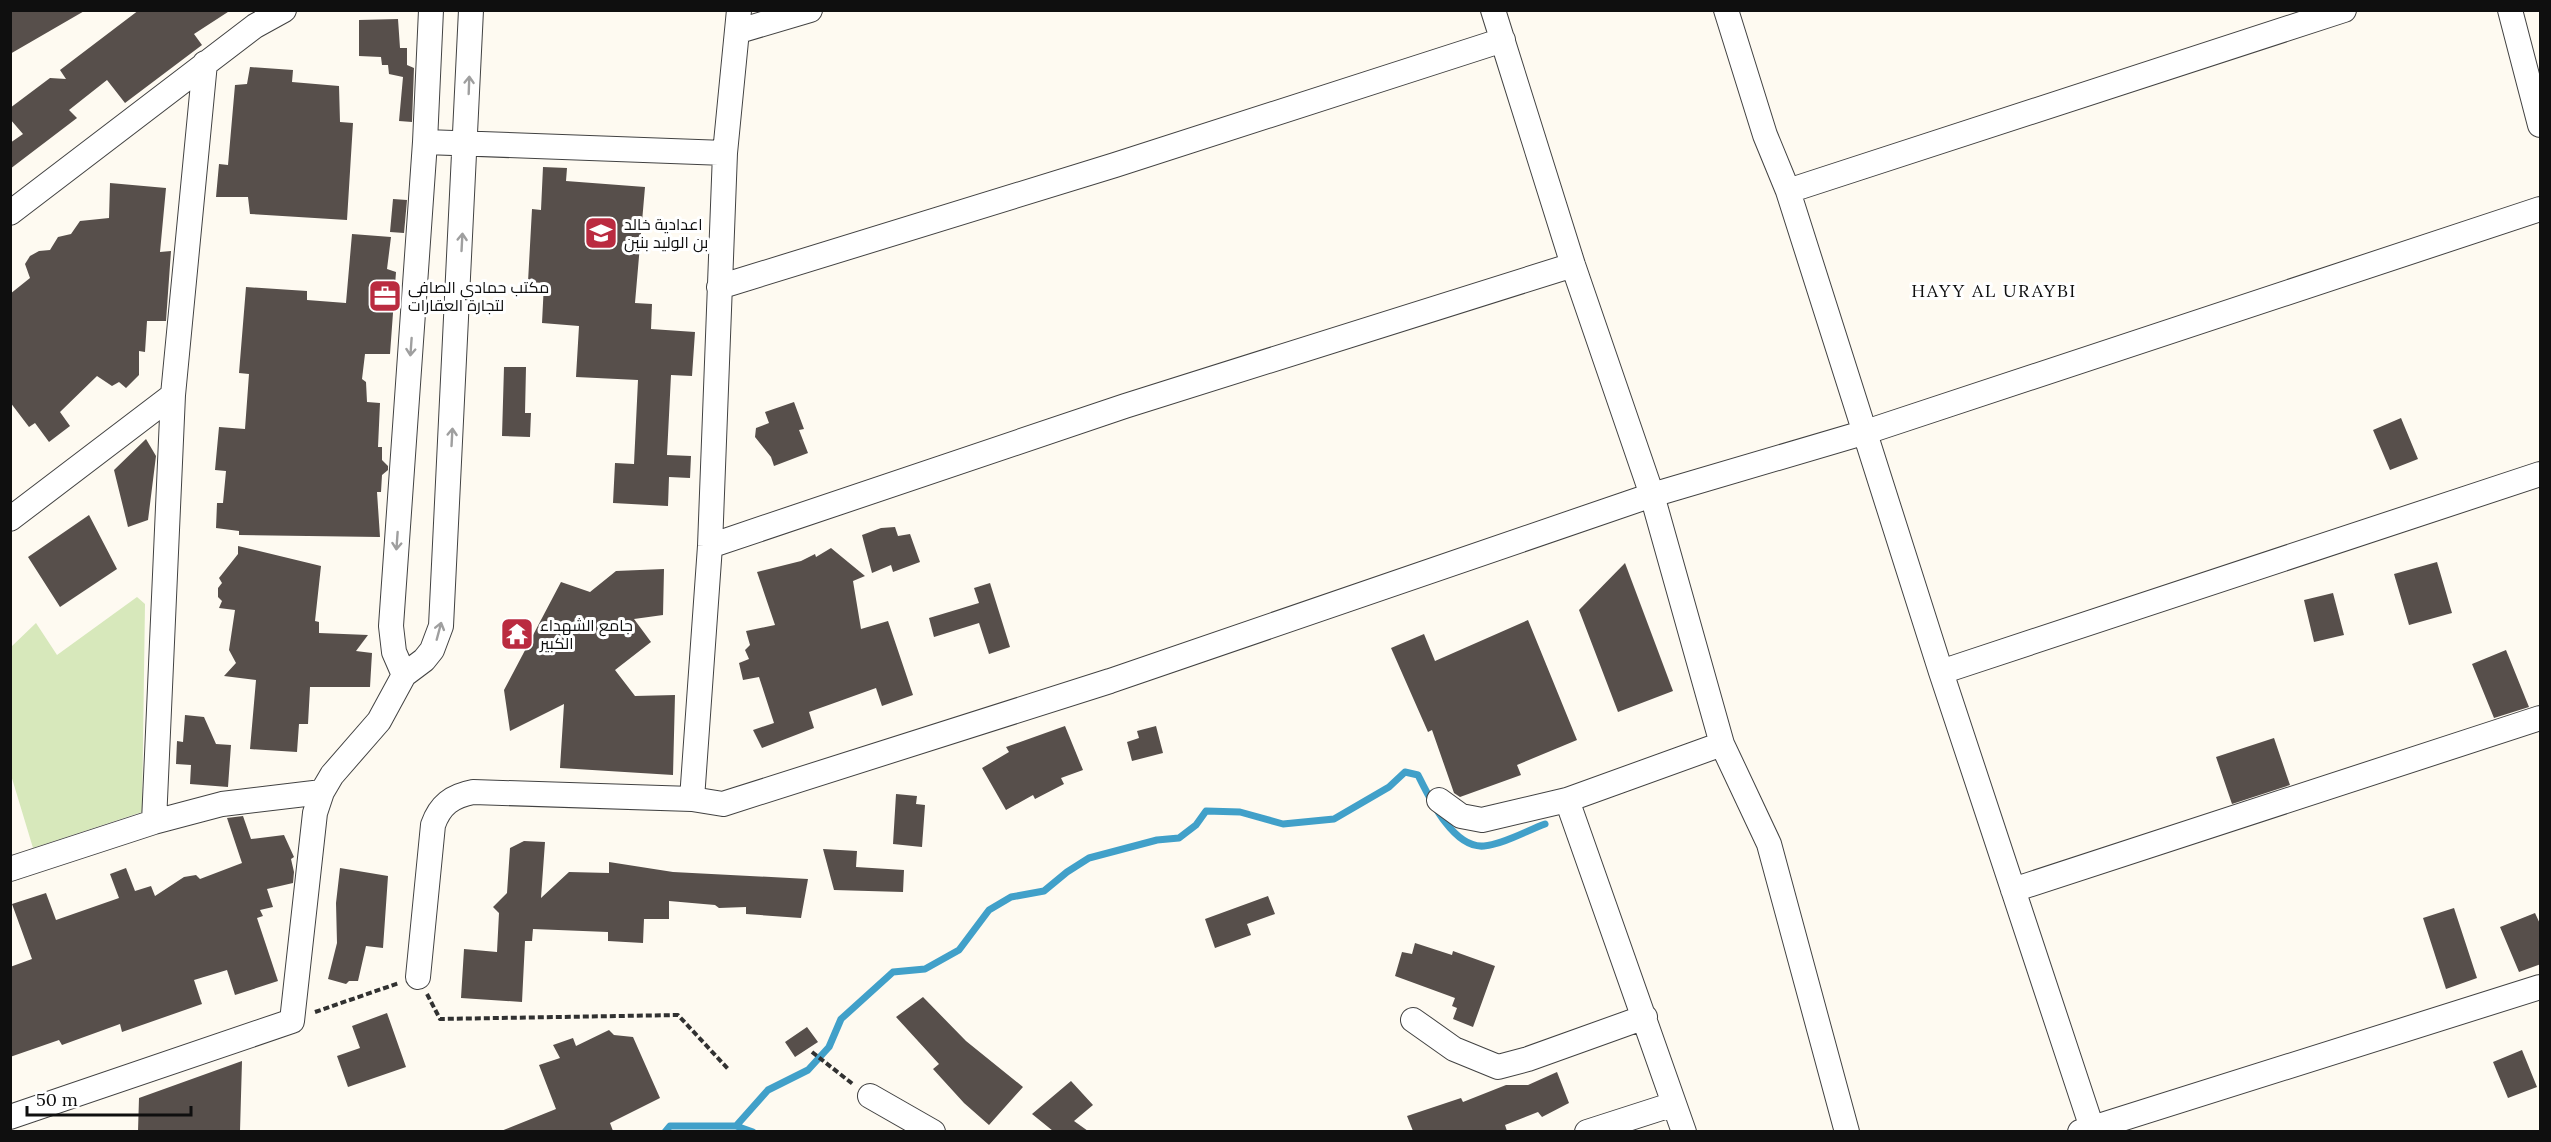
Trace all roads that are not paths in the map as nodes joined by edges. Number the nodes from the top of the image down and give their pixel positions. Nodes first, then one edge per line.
1 (284, 10) edge
2 (431, 10) edge
3 (471, 10) edge
4 (810, 10) edge
5 (1493, 10) edge
6 (1726, 10) edge
7 (2344, 10) edge
8 (2510, 10) edge
9 (739, 21) edge
10 (1503, 40) junction
11 (205, 63) junction
12 (2541, 125) edge
13 (425, 142) junction
14 (466, 143) junction
15 (725, 153) junction
16 (1788, 191) junction
17 (2541, 209) edge
18 (10, 213) edge
19 (1573, 265) junction
20 (719, 287) junction
21 (173, 395) junction
22 (1866, 432) junction
23 (2541, 474) edge
24 (1652, 495) junction
25 (10, 519) edge
26 (710, 546) junction
27 (1941, 672) junction
28 (404, 675) junction
29 (2541, 718) edge
30 (1722, 744) junction
31 (322, 792) junction
32 (692, 799) junction
33 (1439, 800) dead end
34 (1568, 800) junction
35 (154, 822) junction
36 (10, 869) edge
37 (2013, 890) junction
38 (418, 976) road end
39 (2541, 987) edge
40 (1645, 1017) junction
41 (1413, 1020) dead end
42 (870, 1096) dead end
43 (1674, 1104) junction
44 (10, 1117) edge
45 (2086, 1130) edge
46 (933, 1131) edge
47 (1587, 1131) edge
48 (1684, 1131) edge
49 (1848, 1131) edge

1 - 11 street
2 - 13 street
14 -> 3 street
4 - 9 street
5 - 10 street
6 - 16 street
7 - 16 street
8 - 12 street
9 - 15 street
10 - 19 street
10 - 20 street
11 - 18 street
11 - 21 street
13 - 14 street
13 -> 28 street
14 - 15 street
28 -> 14 street
15 - 20 street
16 - 22 street
17 - 22 street
19 - 24 street
19 - 26 street
20 - 26 street
21 - 25 street
21 - 35 street
22 - 24 street
22 - 27 street
23 - 27 street
24 - 30 street
24 - 32 street
26 - 32 street
27 - 37 street
28 - 31 street
29 - 37 street
30 - 34 street
30 - 49 street
31 - 35 street
31 - 44 street
32 - 38 street
33 - 34 street
34 - 40 street
35 - 36 street
37 - 45 street
39 - 45 street
40 - 41 street
40 - 43 street
42 - 46 street
43 - 47 street
43 - 48 street

